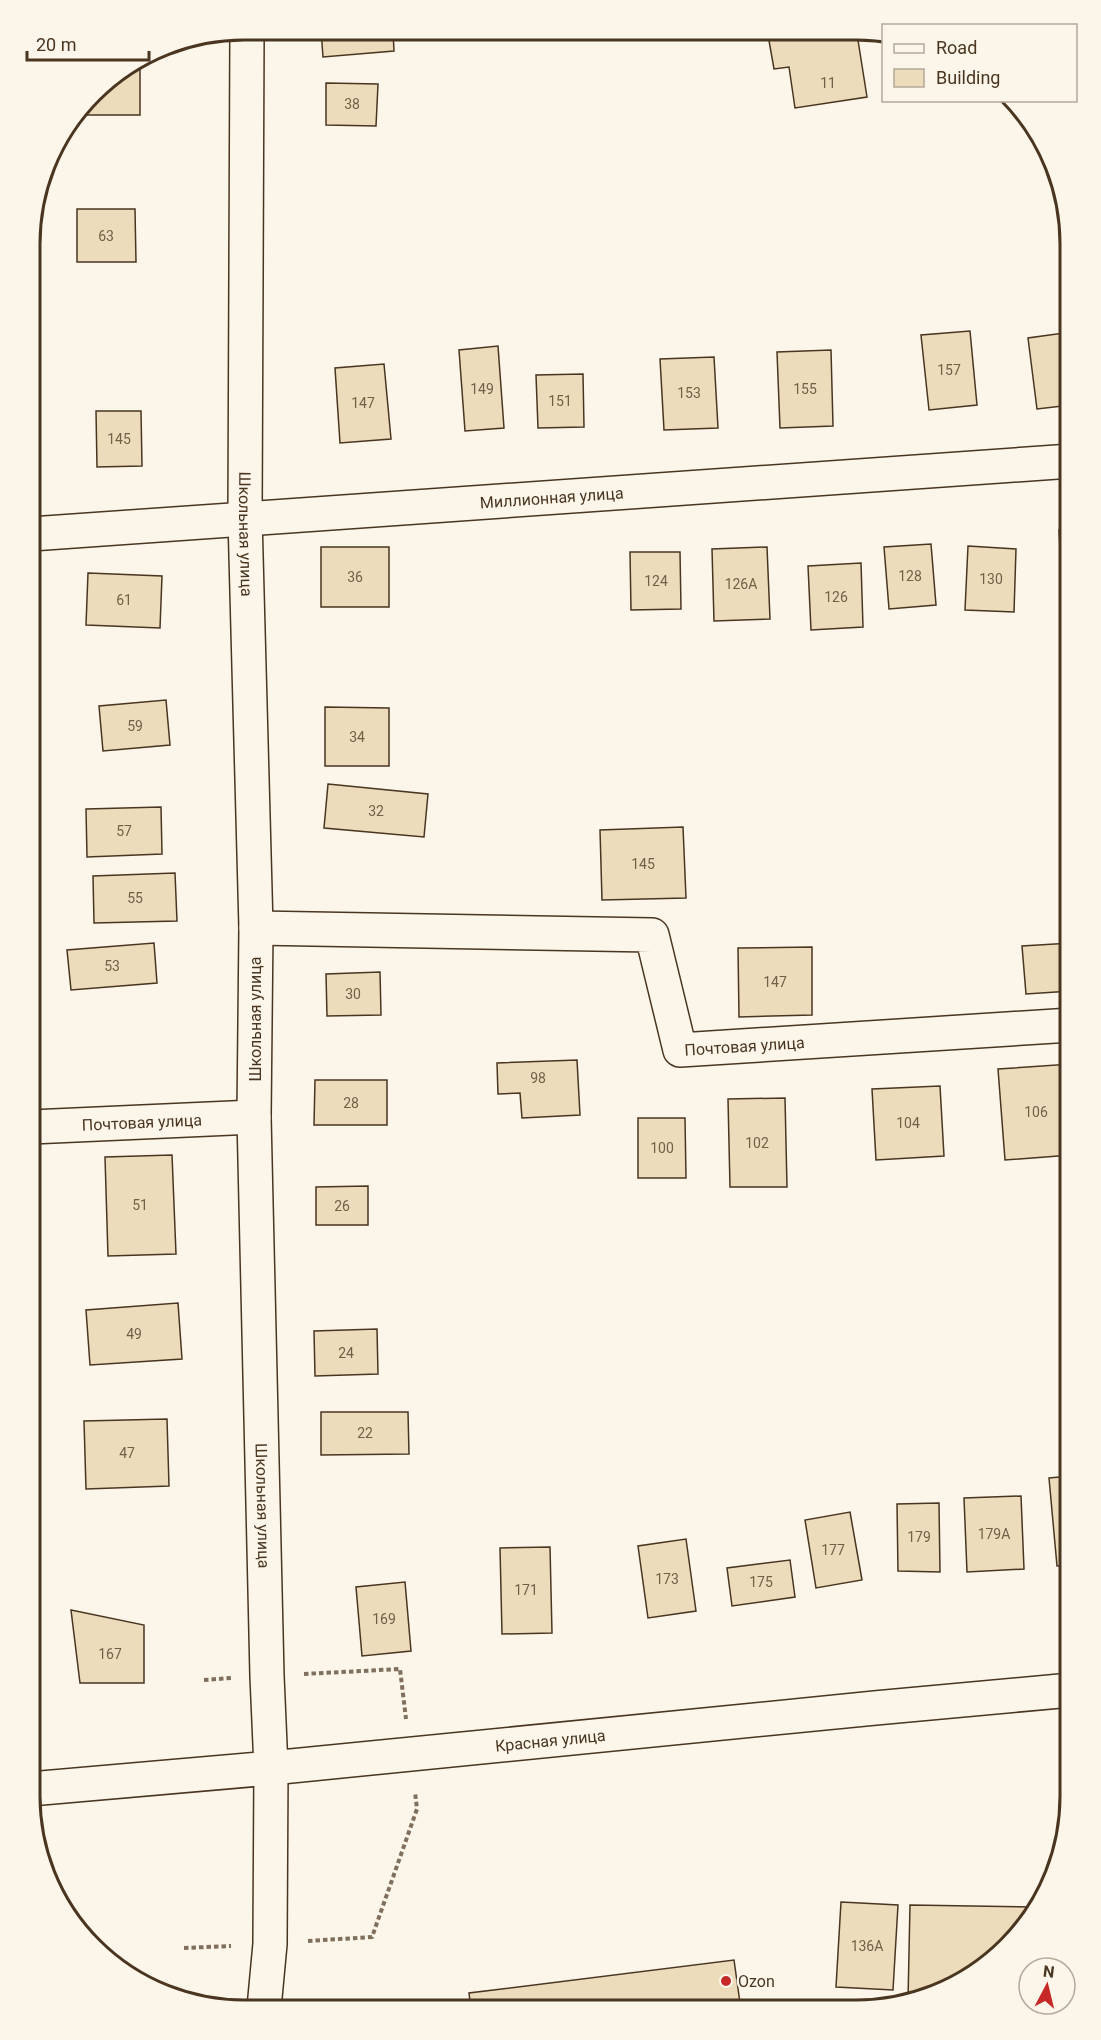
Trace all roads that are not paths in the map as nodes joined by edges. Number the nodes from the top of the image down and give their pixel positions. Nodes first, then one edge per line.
1 (247, 41) edge
2 (1060, 463) edge
3 (245, 518) junction
4 (40, 533) edge
5 (256, 928) junction
6 (1060, 1026) edge
7 (254, 1117) junction
8 (40, 1127) edge
9 (1060, 1691) edge
10 (271, 1768) junction
11 (40, 1788) edge
12 (265, 2000) edge

1 - 3 street, Школьная улица
2 - 3 street, Миллионная улица
3 - 4 street, Миллионная улица
3 - 5 street, Школьная улица
5 - 6 street, Почтовая улица
5 - 7 street, Школьная улица
7 - 8 street, Почтовая улица
7 - 10 street, Школьная улица
9 - 10 street, Красная улица
10 - 11 street, Красная улица
10 - 12 street, Школьная улица

